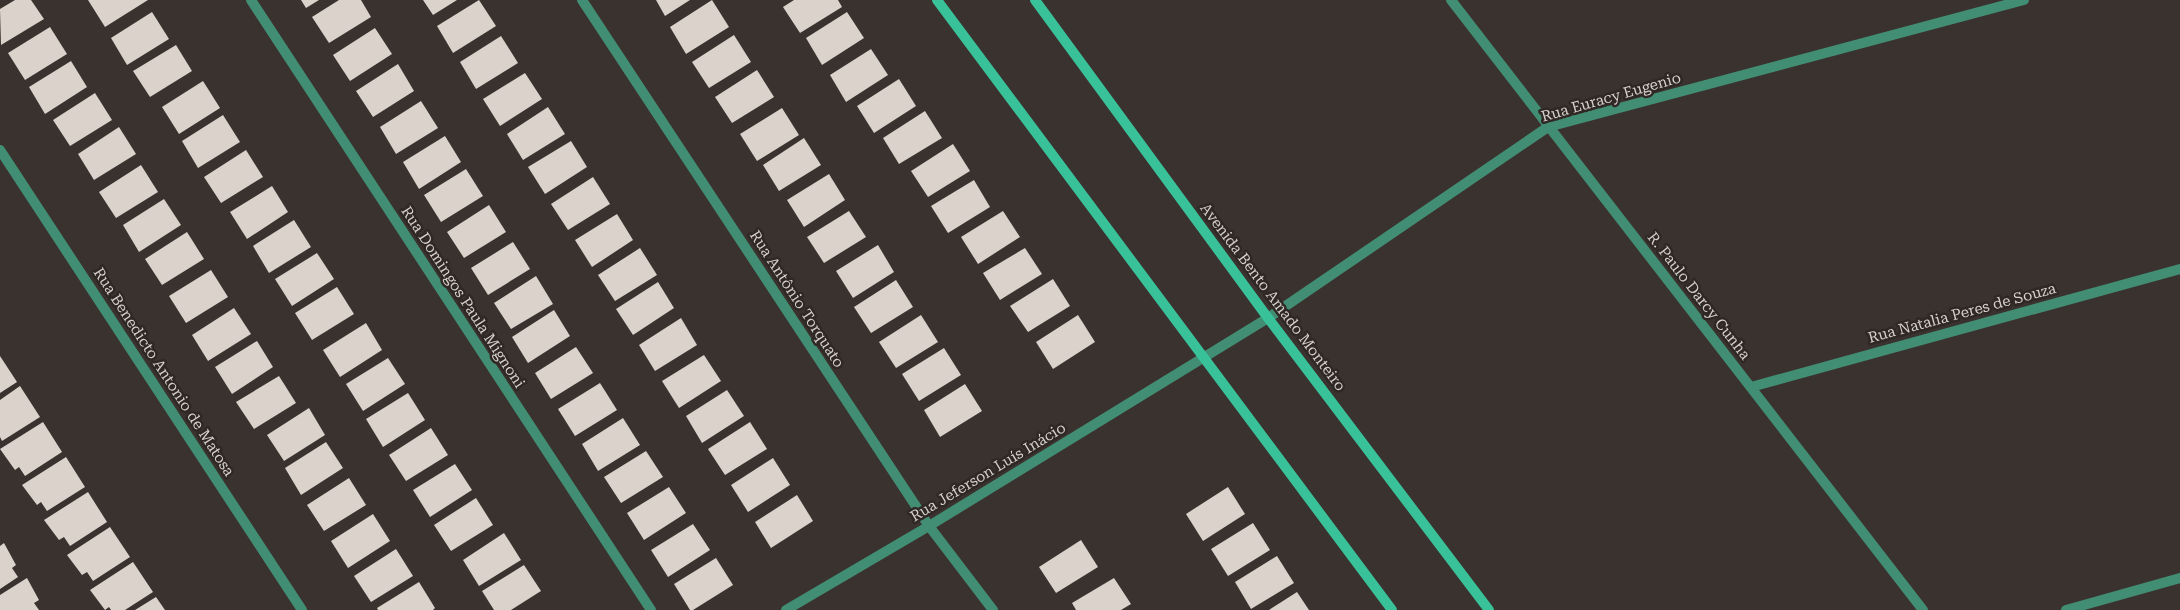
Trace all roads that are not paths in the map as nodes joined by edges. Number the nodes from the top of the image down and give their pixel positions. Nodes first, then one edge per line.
1 (251, 0) edge
2 (582, 0) edge
3 (937, 0) edge
4 (1035, 0) edge
5 (1451, 0) edge
6 (2024, 0) edge
7 (1548, 128) junction
8 (0, 150) edge
9 (2180, 269) edge
10 (1268, 318) junction
11 (1204, 358) junction
12 (1751, 387) junction
13 (929, 526) junction
14 (2180, 578) edge
15 (302, 610) edge
16 (650, 610) edge
17 (786, 610) edge
18 (993, 610) edge
19 (1392, 610) edge
20 (1490, 610) edge
21 (1923, 610) edge
22 (2066, 610) edge

1 - 16 street, Rua Domingos Paula Mignoni
2 - 13 street, Rua Antônio Torquato
3 - 11 street
4 - 10 street, Avenida Bento Amado Monteiro
5 - 7 street, R. Paulo Darcy Cunha
6 - 7 street, Rua Euracy Eugenio
7 - 10 street, Rua Euracy Eugenio
7 - 12 street, R. Paulo Darcy Cunha
8 - 15 street, Rua Benedicto Antonio de Matosa
9 - 12 street, Rua Natalia Peres de Souza
10 - 11 street, Rua Euracy Eugenio
10 - 20 street, Avenida Bento Amado Monteiro
11 - 13 street, Rua Jeferson Luís Inácio
11 - 19 street
12 - 21 street, R. Paulo Darcy Cunha
13 - 17 street, Rua Jeferson Luís Inácio
13 - 18 street, Rua Antônio Torquato
14 - 22 street

